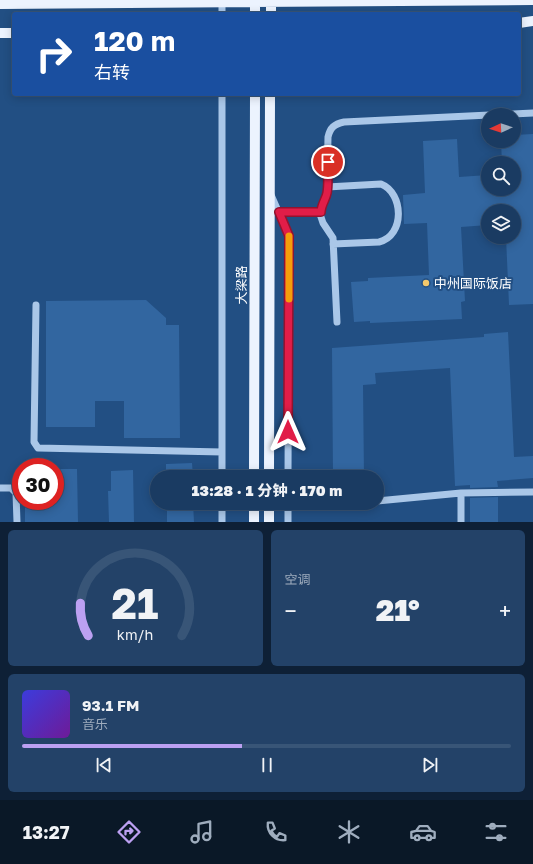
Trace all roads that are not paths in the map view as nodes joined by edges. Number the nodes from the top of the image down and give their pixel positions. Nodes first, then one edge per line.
1 (0, 0) edge
2 (533, 0) edge
3 (222, 1) edge
4 (255, 1) edge
5 (270, 1) edge
6 (0, 4) edge
7 (222, 12) edge
8 (255, 12) edge
9 (270, 12) edge
10 (533, 21) edge
11 (521, 23) edge
12 (0, 33) edge
13 (12, 33) edge
14 (222, 96) edge
15 (254, 96) edge
16 (270, 96) edge
17 (533, 113) edge
18 (327, 187) junction
19 (270, 191) junction
20 (279, 212) junction
21 (321, 212) junction
22 (333, 244) junction
23 (36, 305) dead end
24 (337, 322) dead end
25 (222, 452) junction
26 (222, 470) edge
27 (254, 470) edge
28 (269, 470) edge
29 (288, 470) edge
30 (0, 488) edge
31 (533, 492) edge
32 (461, 493) junction
33 (384, 500) edge
34 (222, 510) edge
35 (254, 510) edge
36 (269, 510) edge
37 (288, 510) edge
38 (17, 522) edge
39 (222, 522) edge
40 (254, 522) edge
41 (269, 522) edge
42 (288, 522) edge
43 (461, 522) edge

1 - 6 street
2 - 5 main road
3 - 4 main road
3 - 6 main road
3 - 7 street
4 - 5 main road
4 - 8 main road
5 - 9 main road
10 - 11 main road
12 - 13 main road
14 - 25 street
15 - 27 main road, 大梁路
16 - 19 main road
17 - 18 street
18 - 21 street
18 - 22 street
19 - 20 street
19 - 28 main road
20 - 21 street
20 - 29 street
21 - 22 street
22 - 24 street
23 - 25 street
25 - 26 street
30 - 38 street
31 - 32 street
32 - 33 street
32 - 43 street
34 - 39 street
35 - 40 main road
36 - 41 main road
37 - 42 street

